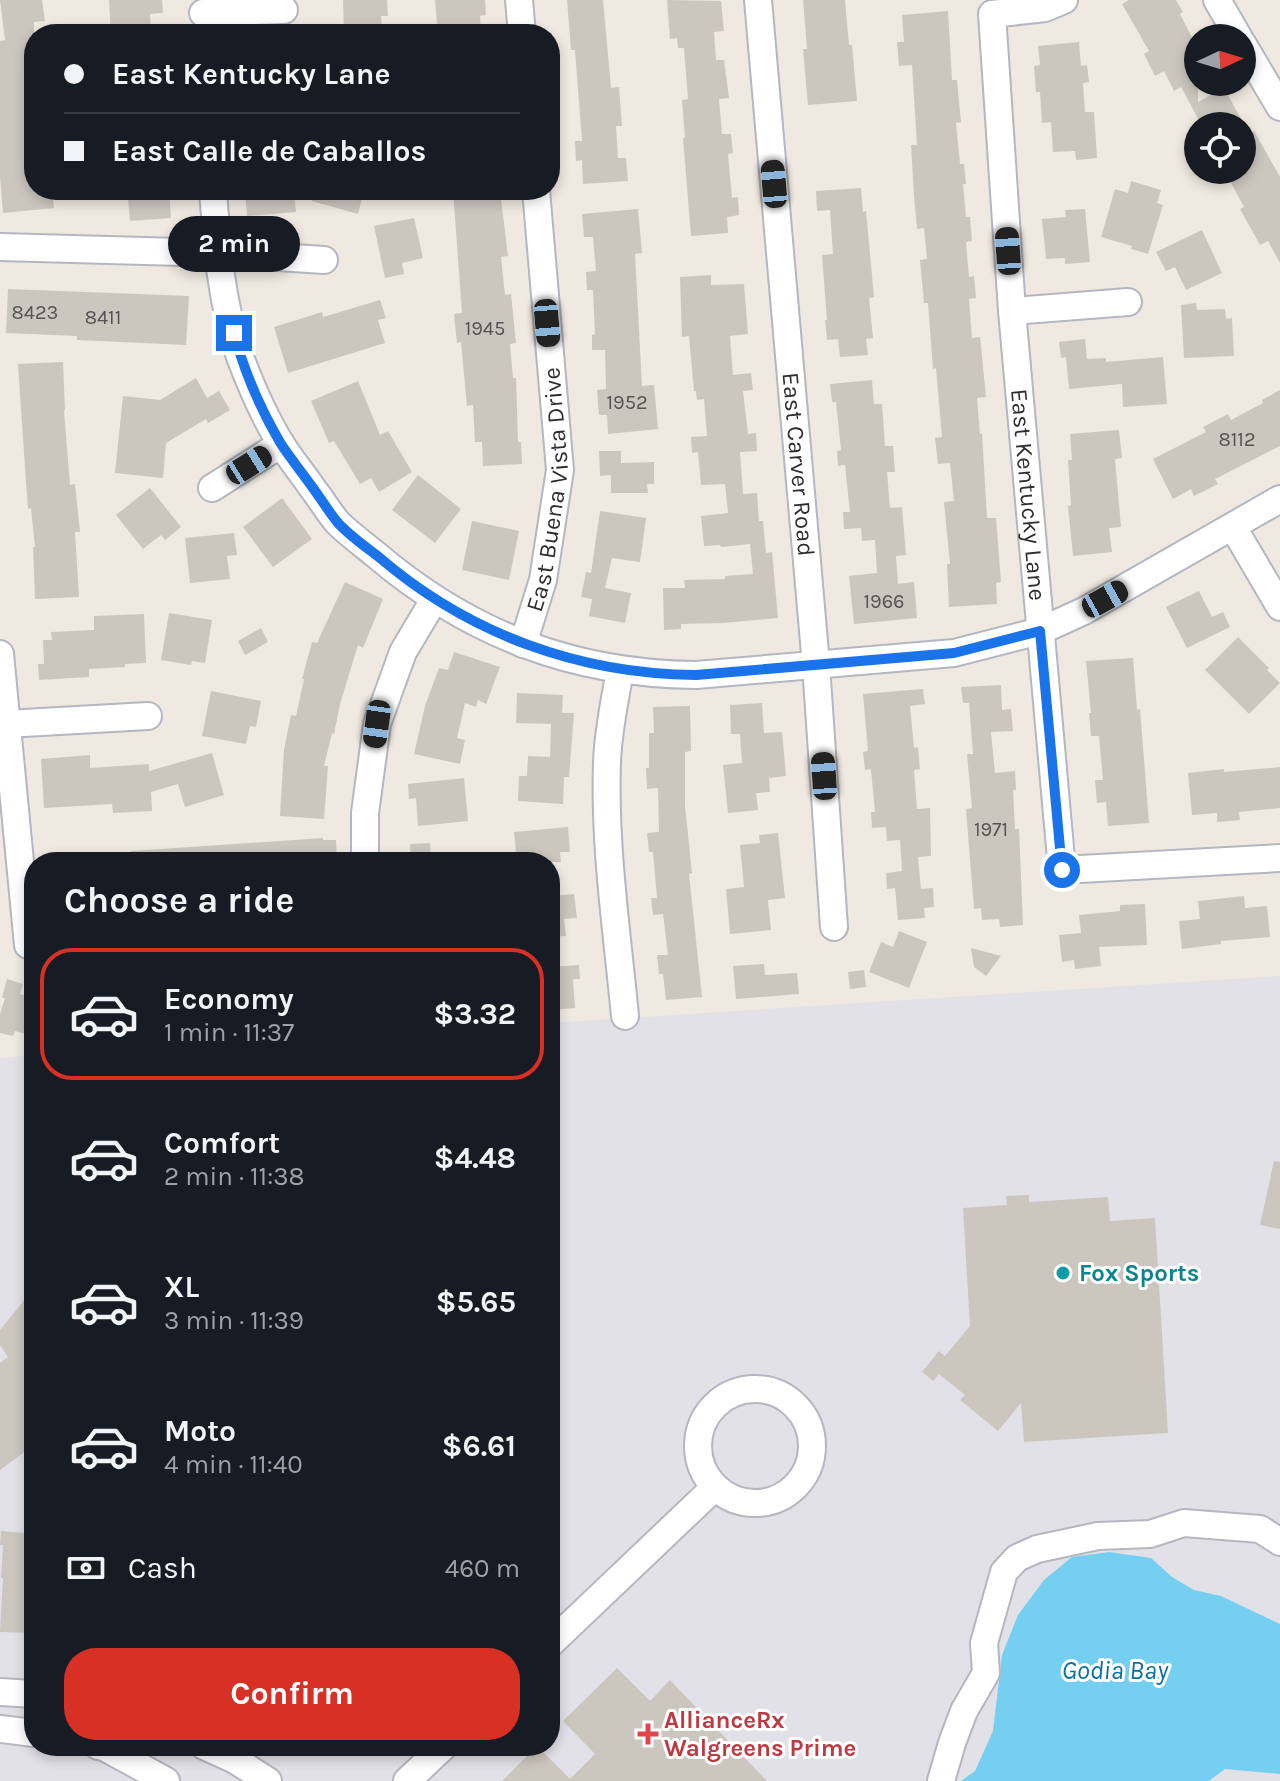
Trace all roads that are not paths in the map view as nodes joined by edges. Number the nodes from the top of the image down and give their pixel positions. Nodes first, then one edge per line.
1 (519, 0) edge
2 (758, 0) edge
3 (1064, 0) edge
4 (1217, 0) edge
5 (284, 10) dead end
6 (203, 16) edge
7 (521, 24) edge
8 (1231, 24) edge
9 (1256, 66) edge
10 (1280, 107) edge
11 (214, 200) edge
12 (537, 200) edge
13 (0, 247) edge
14 (217, 253) junction
15 (324, 260) dead end
16 (1128, 302) dead end
17 (1012, 311) junction
18 (281, 444) junction
19 (212, 488) dead end
20 (1280, 499) edge
21 (1233, 527) junction
22 (434, 600) junction
23 (1280, 607) edge
24 (1040, 631) junction
25 (523, 644) junction
26 (0, 654) edge
27 (816, 665) junction
28 (620, 670) junction
29 (148, 716) dead end
30 (6, 724) junction
31 (365, 852) edge
32 (1280, 858) edge
33 (24, 883) edge
34 (834, 927) dead end
35 (625, 1016) dead end
36 (715, 1487) junction
37 (1280, 1542) edge
38 (560, 1634) edge
39 (0, 1692) edge
40 (24, 1693) edge
41 (0, 1729) edge
42 (24, 1732) edge
43 (120, 1756) edge
44 (226, 1756) edge
45 (433, 1756) edge
46 (166, 1781) edge
47 (268, 1781) edge
48 (407, 1781) edge
49 (941, 1781) edge

1 - 7 street
2 - 27 street, East Carver Road
3 - 17 street, East Kentucky Lane
4 - 8 street
5 - 6 street
9 - 10 street
11 - 14 street
12 - 25 street, East Buena Vista Drive
13 - 14 street
14 - 15 street
14 - 18 street
16 - 17 street
17 - 24 street, East Kentucky Lane
18 - 19 street
18 - 22 street
20 - 21 street
21 - 23 street
21 - 24 street
22 - 25 street
22 - 31 street
24 - 27 street
24 - 32 street, East Kentucky Lane
25 - 28 street
26 - 30 street
27 - 28 street
27 - 34 street, East Carver Road
28 - 35 street
29 - 30 street
30 - 33 street
36 - 36 street
36 - 38 street
37 - 49 street
39 - 40 street
41 - 42 street
43 - 46 street
44 - 47 street
45 - 48 street

